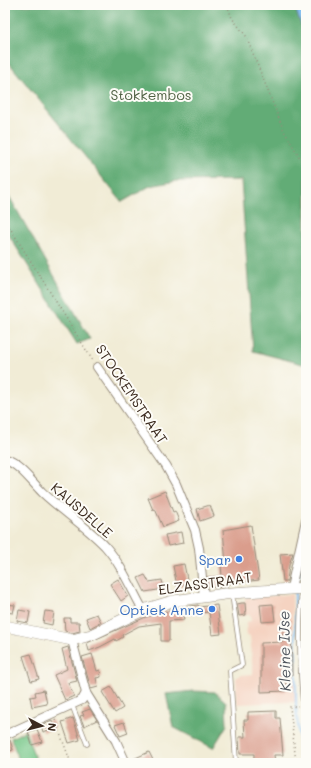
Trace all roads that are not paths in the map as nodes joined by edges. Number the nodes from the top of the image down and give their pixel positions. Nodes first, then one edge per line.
1 (97, 367) road end
2 (5, 460) edge
3 (306, 520) edge
4 (298, 588) edge
5 (232, 593) junction
6 (204, 597) junction
7 (142, 610) junction
8 (5, 626) edge
9 (72, 640) junction
10 (86, 693) junction
11 (72, 705) junction
12 (306, 730) edge
13 (5, 735) edge
14 (87, 744) dead end
15 (126, 763) edge
16 (236, 763) edge

1 - 6 street, STOCKEMSTRAAT
2 - 7 street, KAUSDELLE
3 - 4 street
4 - 5 street, ELZASSTRAAT
4 - 12 lane
5 - 6 street, ELZASSTRAAT
5 - 16 lane
6 - 7 street, ELZASSTRAAT
7 - 9 street, ELZASSTRAAT
8 - 9 street
9 - 10 street
10 - 11 street
10 - 15 street
11 - 13 street
11 - 14 lane

